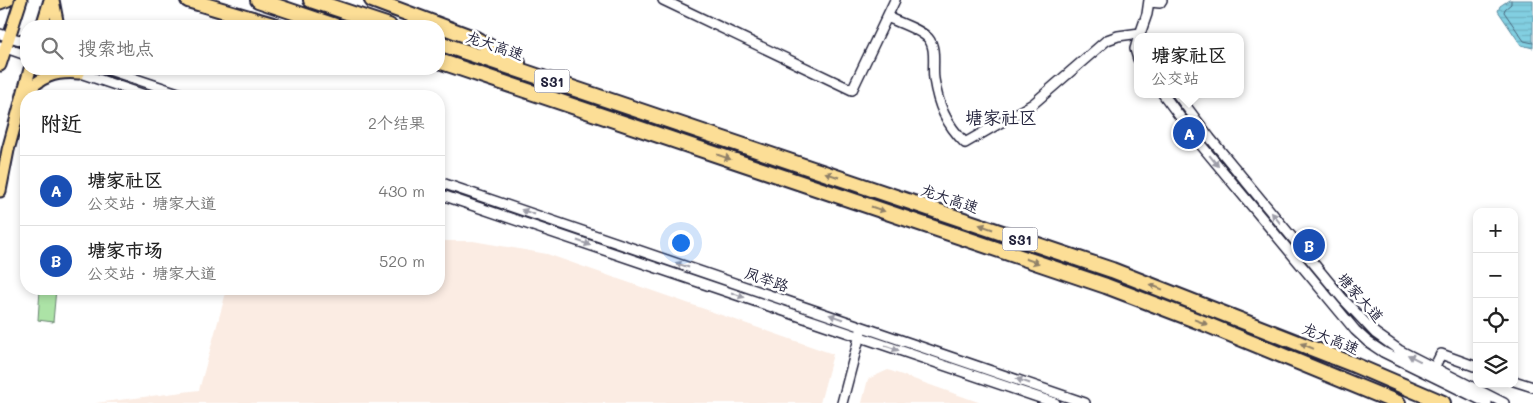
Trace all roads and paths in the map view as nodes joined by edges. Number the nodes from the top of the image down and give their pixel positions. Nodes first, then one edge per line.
1 (8, 0) edge
2 (21, 0) edge
3 (52, 0) edge
4 (188, 0) edge
5 (258, 0) edge
6 (311, 0) edge
7 (372, 0) edge
8 (663, 0) edge
9 (895, 0) edge
10 (1162, 0) edge
11 (1149, 1) edge
12 (0, 3) edge
13 (887, 17) junction
14 (44, 20) edge
15 (57, 20) edge
16 (256, 20) edge
17 (317, 20) edge
18 (371, 20) edge
19 (425, 20) edge
20 (445, 27) edge
21 (1140, 33) edge
22 (4, 35) edge
23 (1134, 36) edge
24 (20, 40) edge
25 (445, 45) edge
26 (2, 47) edge
27 (20, 53) edge
28 (445, 63) edge
29 (0, 64) edge
30 (445, 68) edge
31 (28, 75) edge
32 (52, 75) edge
33 (85, 75) edge
34 (124, 75) edge
35 (547, 80) junction
36 (500, 82) junction
37 (24, 90) edge
38 (29, 90) edge
39 (130, 90) edge
40 (169, 90) edge
41 (1166, 98) edge
42 (1180, 98) edge
43 (20, 104) edge
44 (445, 184) edge
45 (0, 191) edge
46 (445, 196) edge
47 (862, 326) junction
48 (859, 336) junction
49 (1473, 366) edge
50 (1434, 368) junction
51 (1518, 382) edge
52 (1533, 387) edge
53 (842, 403) edge
54 (1055, 403) edge
55 (1085, 403) edge
56 (1398, 403) edge
57 (1443, 403) edge
58 (1487, 403) edge
59 (1504, 403) edge

1 - 12 main road
2 - 22 main road
3 - 14 main road
3 - 15 main road
4 - 16 highway
5 - 17 highway
6 - 18 highway
7 - 19 highway
8 - 13 street
9 - 13 street
10 - 11 street
11 - 21 street
13 - 23 street
20 - 35 highway
22 - 24 street
22 - 26 main road
25 - 35 highway, 龙大高速 / S31
26 - 27 street
26 - 29 main road
28 - 36 highway, S31
30 - 36 highway
31 - 37 main road
32 - 38 main road
33 - 39 street
34 - 40 street
57 -> 35 highway, 龙大高速 / S31
36 -> 56 highway, S31
41 -> 58 street, 塘家大道
50 -> 42 street, 塘家大道
43 - 45 main road
47 -> 44 street, 凤举路
46 -> 48 street, 凤举路
47 - 48 street
55 -> 47 street, 凤举路
48 - 53 street
48 -> 54 street, 凤举路
49 - 50 street
50 - 59 street, 塘家大道
51 - 52 street

